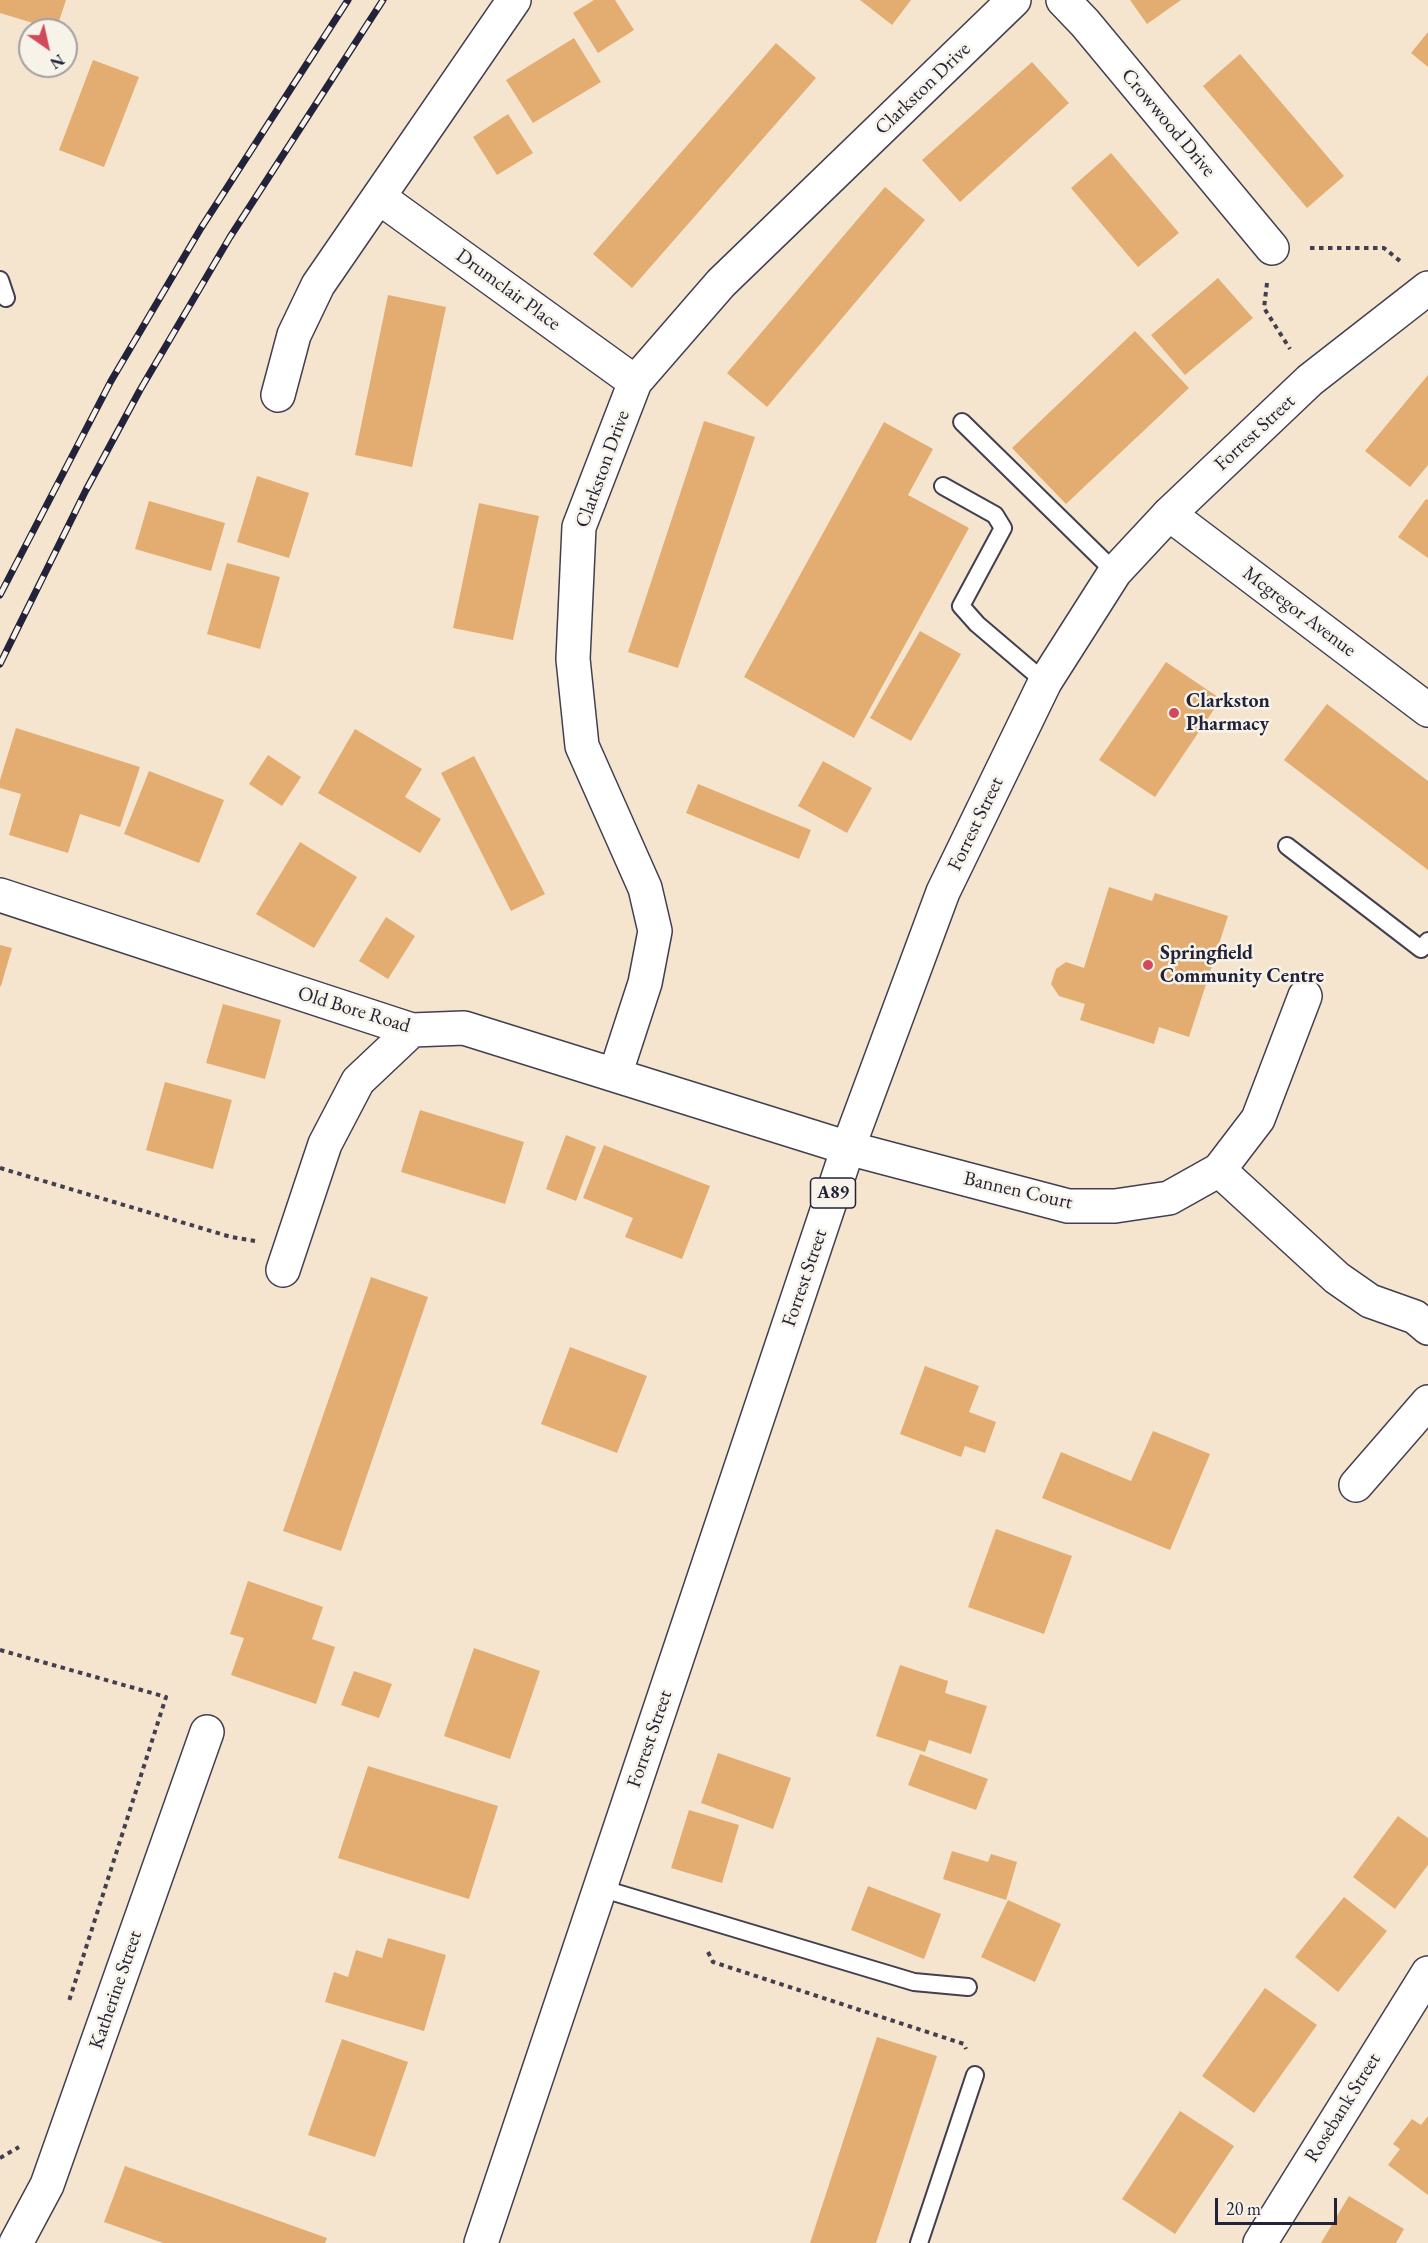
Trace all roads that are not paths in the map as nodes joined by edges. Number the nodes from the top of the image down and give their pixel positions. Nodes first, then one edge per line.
1 (514, 0) edge
2 (1014, 0) edge
3 (1063, 0) edge
4 (380, 198) junction
5 (1272, 248) road end
6 (0, 280) edge
7 (1428, 288) edge
8 (6, 298) dead end
9 (635, 382) junction
10 (278, 395) dead end
11 (962, 422) dead end
12 (943, 486) dead end
13 (1169, 514) junction
14 (1115, 572) junction
15 (1045, 682) junction
16 (1428, 710) edge
17 (1287, 846) dead end
18 (0, 895) edge
19 (1428, 941) edge
20 (1305, 996) dead end
21 (412, 1030) junction
22 (615, 1075) junction
23 (848, 1148) junction
24 (1219, 1170) junction
25 (287, 1258) road end
26 (1428, 1328) edge
27 (1428, 1402) edge
28 (1356, 1485) dead end
29 (207, 1732) dead end
30 (600, 1888) junction
31 (1428, 1973) edge
32 (968, 1988) dead end
33 (975, 2075) road end
34 (16, 2243) edge
35 (481, 2243) edge
36 (920, 2243) edge
37 (1260, 2243) edge

1 - 4 street
2 - 9 street, Clarkston Drive
3 - 5 street, Crowwood Drive
4 - 9 street, Drumclair Place
4 - 10 street
6 - 8 lane
7 - 13 street, Forrest Street / A89
9 - 22 street, Clarkston Drive
11 - 14 lane
12 - 15 lane
13 - 14 street, Forrest Street / A89
13 - 16 street, Mcgregor Avenue
14 - 15 street, Forrest Street / A89
15 - 23 street, Forrest Street / A89
17 - 19 lane
18 - 21 street, Old Bore Road
20 - 24 street, Bannen Court
21 - 22 street, Old Bore Road
21 - 25 street
22 - 23 street, Old Bore Road
23 - 24 street, Bannen Court
23 - 30 street, Forrest Street / A89
24 - 26 street
27 - 28 street
29 - 34 street, Katherine Street
30 - 32 lane
30 - 35 street, Forrest Street / A89
31 - 37 street, Rosebank Street
33 - 36 lane

